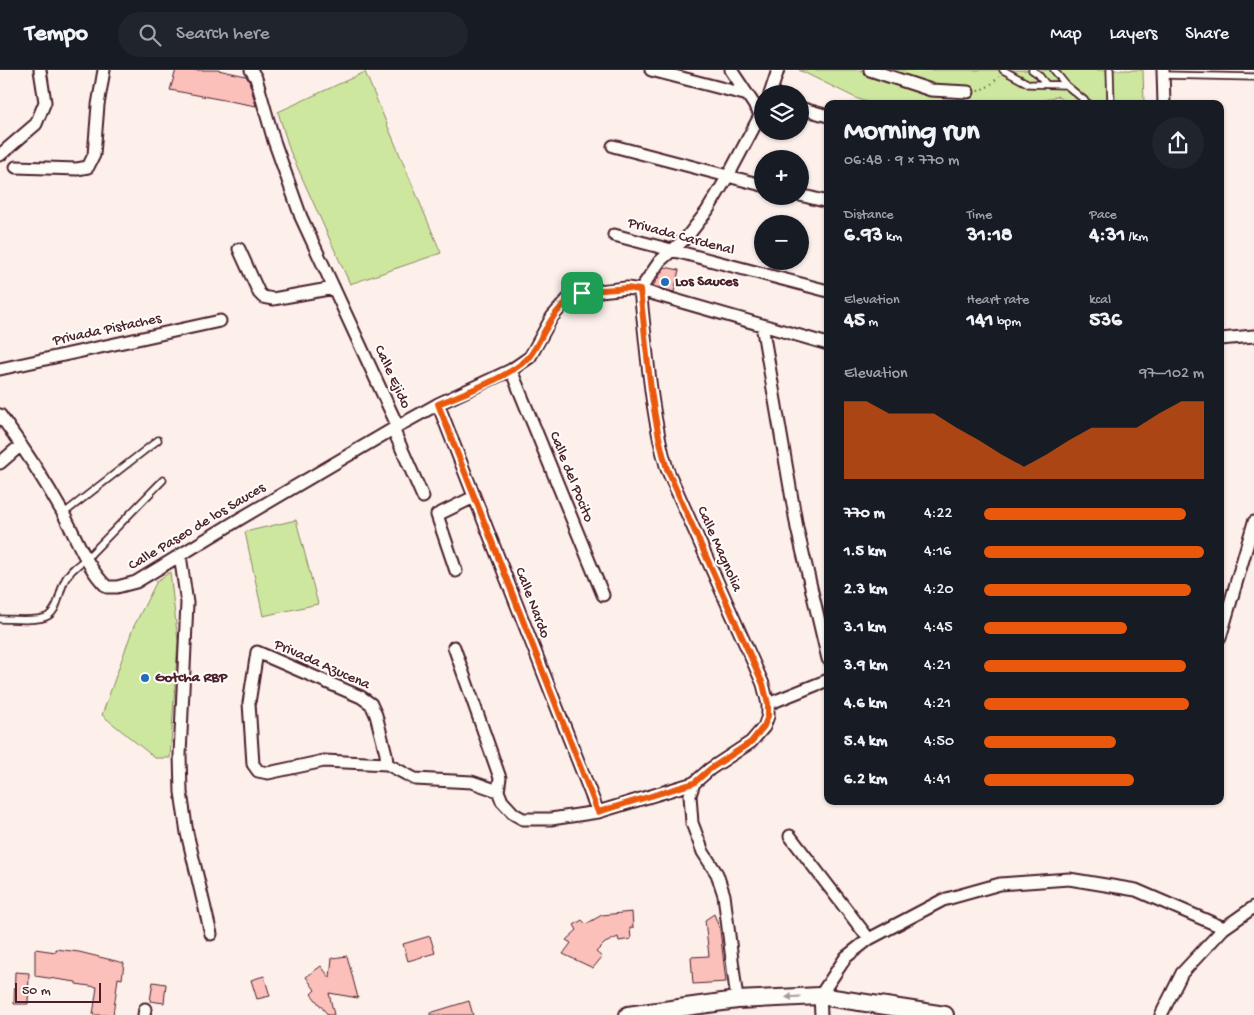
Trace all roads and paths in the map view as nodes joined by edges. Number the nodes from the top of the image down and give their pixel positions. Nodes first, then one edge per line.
1 (40, 70) edge
2 (104, 70) edge
3 (251, 70) edge
4 (652, 70) edge
5 (731, 70) edge
6 (778, 70) edge
7 (870, 70) edge
8 (1032, 70) edge
9 (1054, 70) edge
10 (1110, 70) edge
11 (1004, 71) edge
12 (1163, 73) edge
13 (1254, 77) edge
14 (1046, 84) junction
15 (773, 85) edge
16 (1066, 85) junction
17 (968, 92) joint
18 (748, 95) junction
19 (1084, 100) edge
20 (1111, 100) edge
21 (1164, 100) edge
22 (754, 103) edge
23 (809, 111) edge
24 (824, 115) edge
25 (754, 128) edge
26 (613, 146) dead end
27 (0, 155) edge
28 (16, 167) dead end
29 (728, 176) junction
30 (754, 183) edge
31 (809, 197) edge
32 (824, 201) edge
33 (614, 236) dead end
34 (239, 249) dead end
35 (671, 250) junction
36 (334, 288) junction
37 (640, 290) junction
38 (824, 290) edge
39 (220, 321) dead end
40 (762, 325) junction
41 (1254, 336) edge
42 (1224, 338) edge
43 (824, 343) edge
44 (0, 369) edge
45 (511, 370) junction
46 (438, 404) junction
47 (2, 423) edge
48 (396, 428) junction
49 (158, 440) dead end
50 (21, 445) junction
51 (0, 463) edge
52 (163, 480) dead end
53 (423, 497) dead end
54 (474, 497) junction
55 (63, 514) junction
56 (1254, 522) edge
57 (180, 555) junction
58 (87, 558) junction
59 (456, 571) dead end
60 (603, 595) dead end
61 (0, 618) edge
62 (1224, 624) edge
63 (824, 642) edge
64 (454, 647) dead end
65 (824, 682) edge
66 (768, 704) junction
67 (388, 764) junction
68 (694, 783) junction
69 (498, 791) junction
70 (598, 812) junction
71 (790, 836) dead end
72 (1254, 907) edge
73 (1224, 928) junction
74 (210, 934) dead end
75 (869, 939) junction
76 (820, 996) junction
77 (738, 1000) junction
78 (628, 1015) edge
79 (821, 1015) edge
80 (945, 1015) edge
81 (1161, 1015) edge

1 - 27 street
2 - 28 street
3 - 36 street, Calle Ejido
4 - 18 street
5 - 18 street
6 - 15 street
7 - 17 street
8 - 14 lane
9 - 16 lane
10 - 20 lane
11 - 14 lane
11 - 17 path
12 - 13 lane
12 - 21 street
14 - 16 lane
16 - 19 lane
18 - 22 street
23 - 24 street
25 - 29 street
26 - 29 street
29 - 30 street
29 - 35 street
31 - 32 street
33 - 35 street, Privada Cardenal
34 - 36 street
35 - 37 street
35 - 38 street, Privada Cardenal
36 - 48 street, Calle Ejido
37 - 40 street
37 - 45 street, Calle Ejido
37 - 66 street, Calle Magnolia
39 - 44 street, Privada Pistaches
40 - 43 street
40 - 63 street
41 - 42 street
45 - 46 street, Calle Ejido
45 - 60 street, Calle del Pocito
46 - 48 street, Calle Ejido
46 - 54 street, Calle Nardo
47 - 50 street, Calle Paseo de los Sauces
48 - 53 street
48 - 57 street, Calle Paseo de los Sauces
49 - 55 lane
50 - 51 street
50 - 55 street, Calle Paseo de los Sauces
52 - 58 lane
54 - 59 street
54 - 70 street, Calle Nardo
55 - 58 street, Calle Paseo de los Sauces
56 - 62 street
57 - 58 street, Calle Paseo de los Sauces
57 - 74 street
58 - 61 lane
64 - 69 street
65 - 66 street
66 - 68 street, Calle Magnolia
67 - 67 street, Privada Azucena
67 - 69 street
68 - 70 street
68 - 77 street
69 - 70 street
71 - 75 street
72 - 73 street
73 - 75 street
73 - 81 street
75 - 76 street
76 -> 77 main road
76 - 79 street
76 - 80 main road
77 - 78 main road

